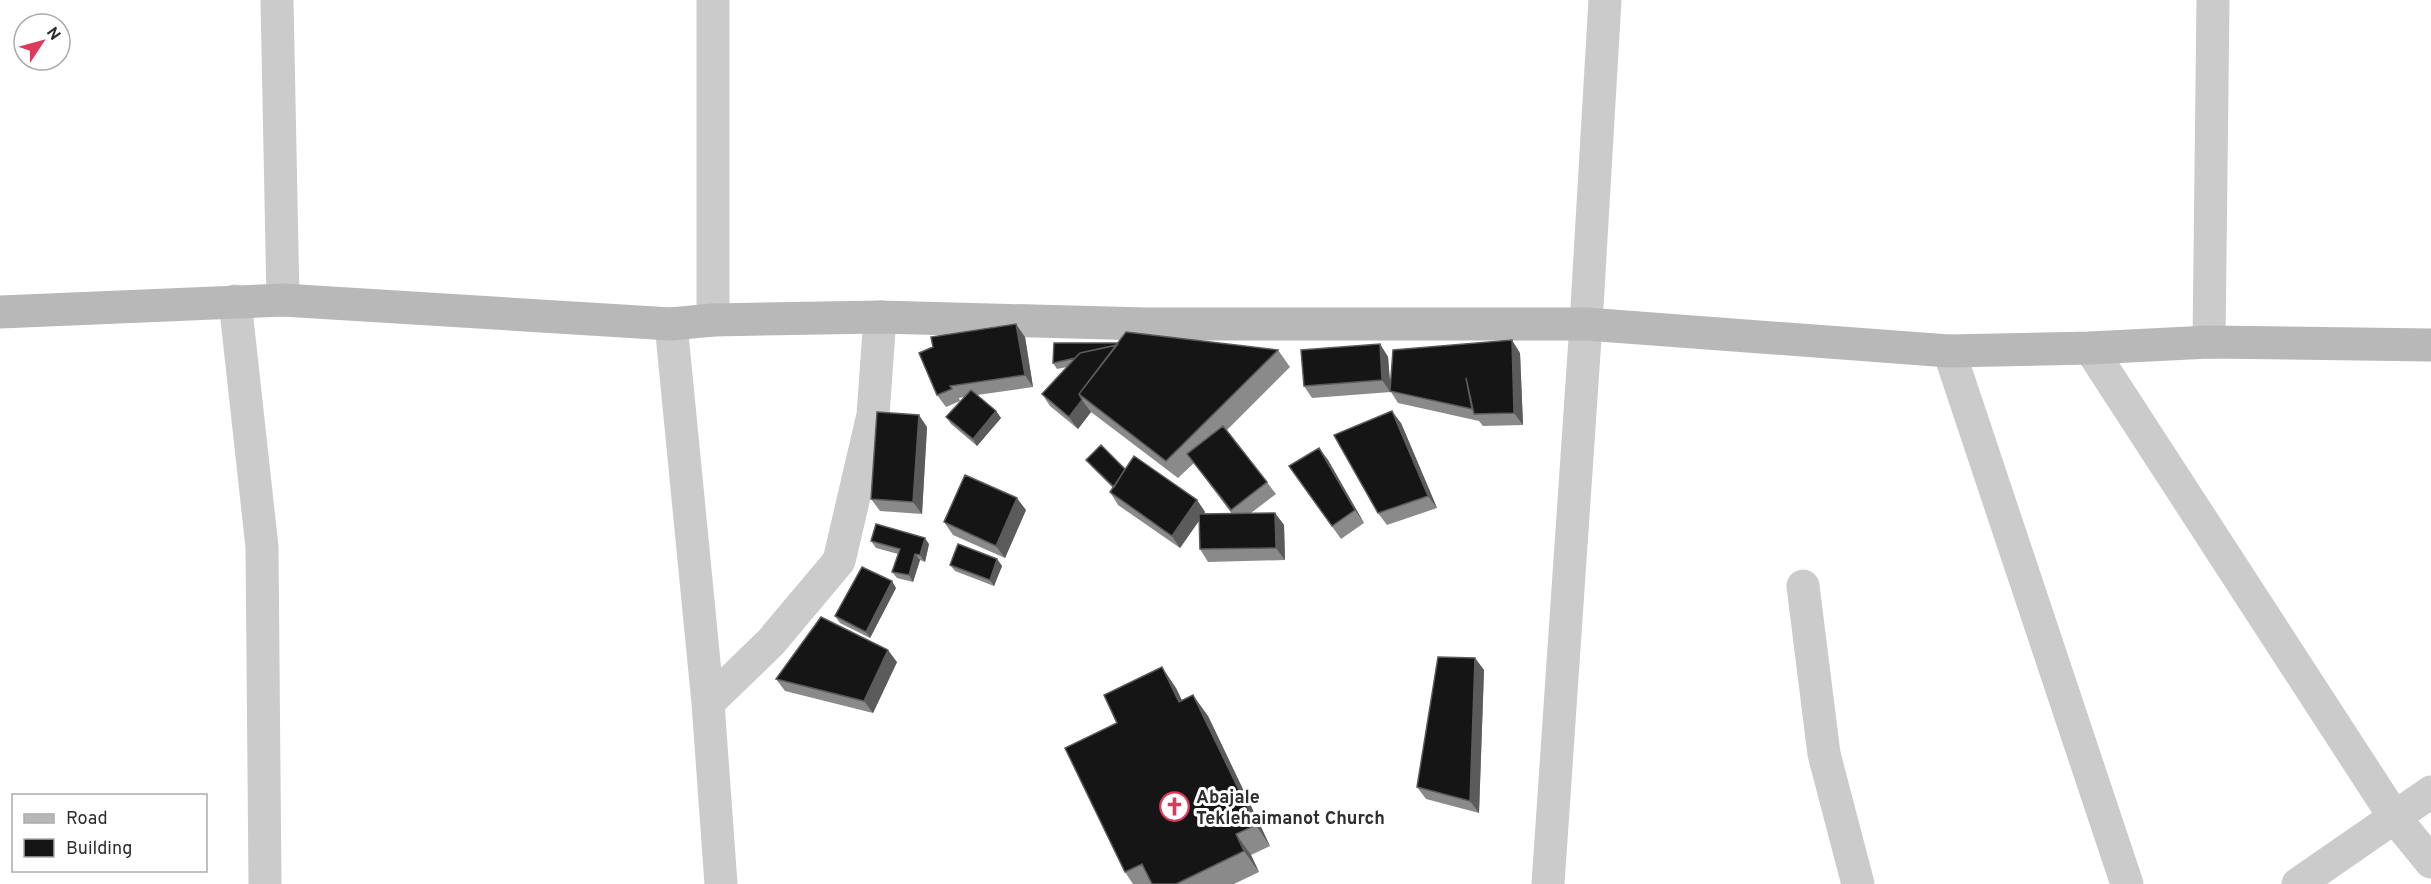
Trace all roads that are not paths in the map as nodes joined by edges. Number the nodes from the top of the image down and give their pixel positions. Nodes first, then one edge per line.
1 (277, 0) edge
2 (712, 0) edge
3 (1605, 0) edge
4 (2213, 0) edge
5 (283, 300) junction
6 (235, 301) junction
7 (0, 312) edge
8 (880, 317) junction
9 (714, 320) junction
10 (671, 324) junction
11 (1586, 324) junction
12 (2209, 342) junction
13 (2431, 345) edge
14 (2090, 348) junction
15 (1949, 351) junction
16 (1803, 586) dead end
17 (708, 704) junction
18 (2431, 792) edge
19 (2395, 818) junction
20 (2431, 862) edge
21 (265, 884) edge
22 (722, 884) edge
23 (1548, 884) edge
24 (1858, 884) edge
25 (2127, 884) edge
26 (2298, 884) edge

1 - 5 street
2 - 9 street
3 - 11 street
4 - 12 street
5 - 6 street
5 - 10 street
6 - 7 street
6 - 21 street
8 - 9 street
8 - 11 street
8 - 17 street
9 - 10 street
10 - 17 street
11 - 15 street
11 - 23 street
12 - 13 street
12 - 14 street
14 - 15 street
14 - 19 street
15 - 25 street
16 - 24 street
17 - 22 street
18 - 19 street
19 - 20 street
19 - 26 street

